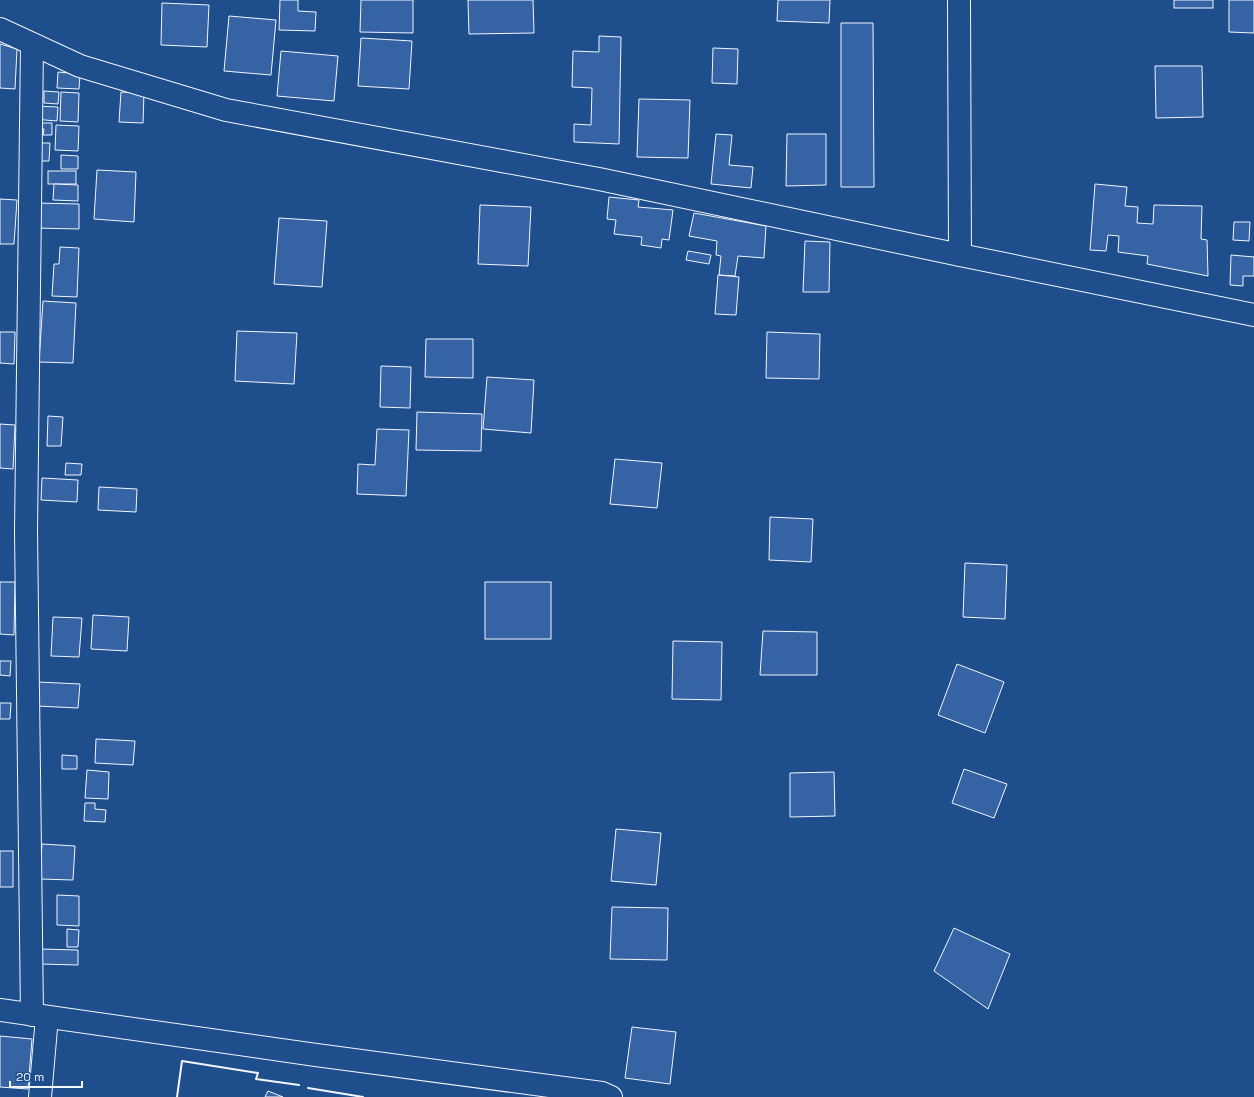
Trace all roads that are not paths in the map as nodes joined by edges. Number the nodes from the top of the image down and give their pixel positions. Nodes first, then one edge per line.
1 (959, 0) edge
2 (0, 29) edge
3 (32, 44) junction
4 (960, 255) junction
5 (1254, 315) edge
6 (0, 1010) edge
7 (39, 1016) junction
8 (40, 1097) edge
9 (611, 1097) edge

1 - 4 street
2 - 3 street
3 - 4 street
3 - 7 street
4 - 5 street
6 - 7 street
7 - 8 street
7 - 9 street

